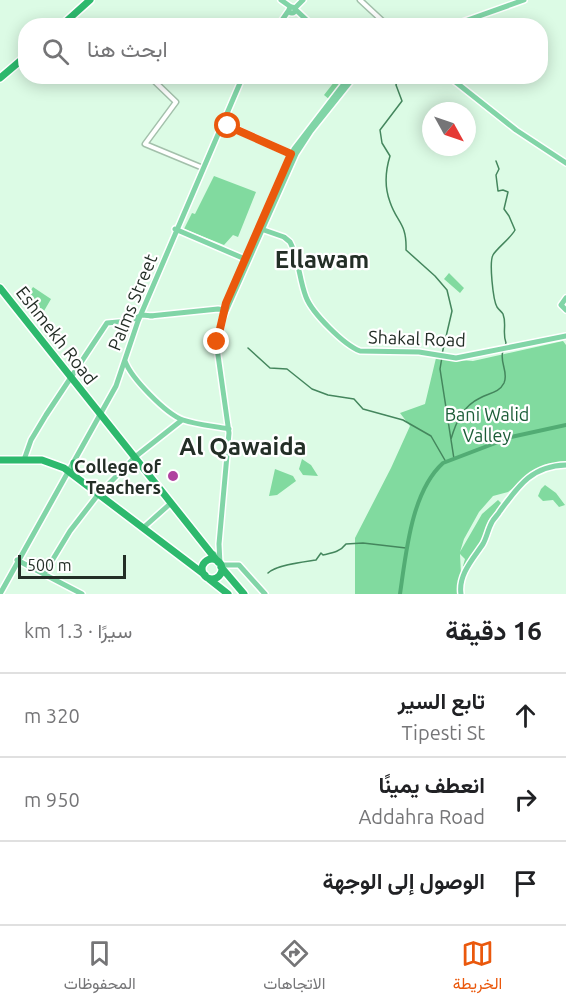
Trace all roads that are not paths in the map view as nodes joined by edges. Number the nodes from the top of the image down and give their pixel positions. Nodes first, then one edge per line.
1 (92, 0) edge
2 (360, 0) edge
3 (524, 0) edge
4 (501, 9) junction
5 (72, 18) edge
6 (379, 18) edge
7 (471, 18) edge
8 (475, 18) edge
9 (18, 65) edge
10 (0, 80) edge
11 (157, 84) edge
12 (239, 84) edge
13 (344, 84) edge
14 (349, 84) edge
15 (458, 84) edge
16 (227, 111) junction
17 (225, 124) junction
18 (291, 154) junction
19 (566, 163) edge
20 (203, 168) junction
21 (261, 229) junction
22 (178, 231) junction
23 (245, 259) junction
24 (0, 288) edge
25 (566, 298) edge
26 (221, 308) junction
27 (566, 310) edge
28 (143, 316) junction
29 (566, 336) edge
30 (124, 367) junction
31 (72, 378) junction
32 (100, 413) junction
33 (182, 420) junction
34 (229, 429) junction
35 (25, 457) junction
36 (135, 457) junction
37 (0, 459) edge
38 (566, 465) edge
39 (70, 471) junction
40 (99, 493) junction
41 (171, 502) junction
42 (143, 528) junction
43 (219, 548) junction
44 (217, 560) junction
45 (20, 561) junction
46 (44, 574) junction
47 (206, 576) junction
48 (0, 592) edge
49 (82, 594) edge
50 (228, 594) edge
51 (244, 594) edge
52 (265, 594) edge
53 (461, 594) edge

1 - 5 highway
2 - 6 street
3 - 4 main road
4 - 7 main road
4 - 8 main road
9 - 10 highway
11 - 20 street
12 - 16 main road, Palms Street
13 - 18 main road
14 - 21 main road
15 - 19 main road
16 - 17 main road, Palms Street
16 - 20 main road, Palms Street
17 - 18 main road
17 - 20 main road, Palms Street
18 - 23 main road
20 - 22 main road, Palms Street
21 - 26 main road
21 - 29 main road, Shakal Road
22 - 23 main road
22 - 28 main road, Palms Street
22 - 28 main road, Palms Street
23 - 26 main road
24 - 31 highway, Eshmekh Road
25 - 27 main road
26 - 28 main road
26 - 34 main road
28 - 30 main road, Palms Street
28 - 31 main road
30 - 32 main road, Palms Street
30 - 33 main road
31 - 32 highway, Eshmekh Road
31 - 35 main road
32 - 36 highway, Eshmekh Road
32 - 39 main road, Palms Street
33 - 34 main road
33 - 36 main road
34 - 43 main road
35 - 37 highway
35 - 39 highway
36 - 40 main road
36 - 41 highway, Eshmekh Road
37 - 39 highway
38 - 53 main road
39 - 40 highway
39 - 45 main road, Palms Street
40 - 42 highway
40 - 46 main road
41 - 42 main road
41 - 44 highway, Eshmekh Road
42 - 47 highway
43 - 44 main road
43 - 44 highway
44 - 47 highway
44 - 47 highway
44 - 51 highway, Eshmekh Road
44 - 52 main road
45 - 46 main road
45 - 48 main road, Palms Street
46 - 49 main road
47 - 50 highway

